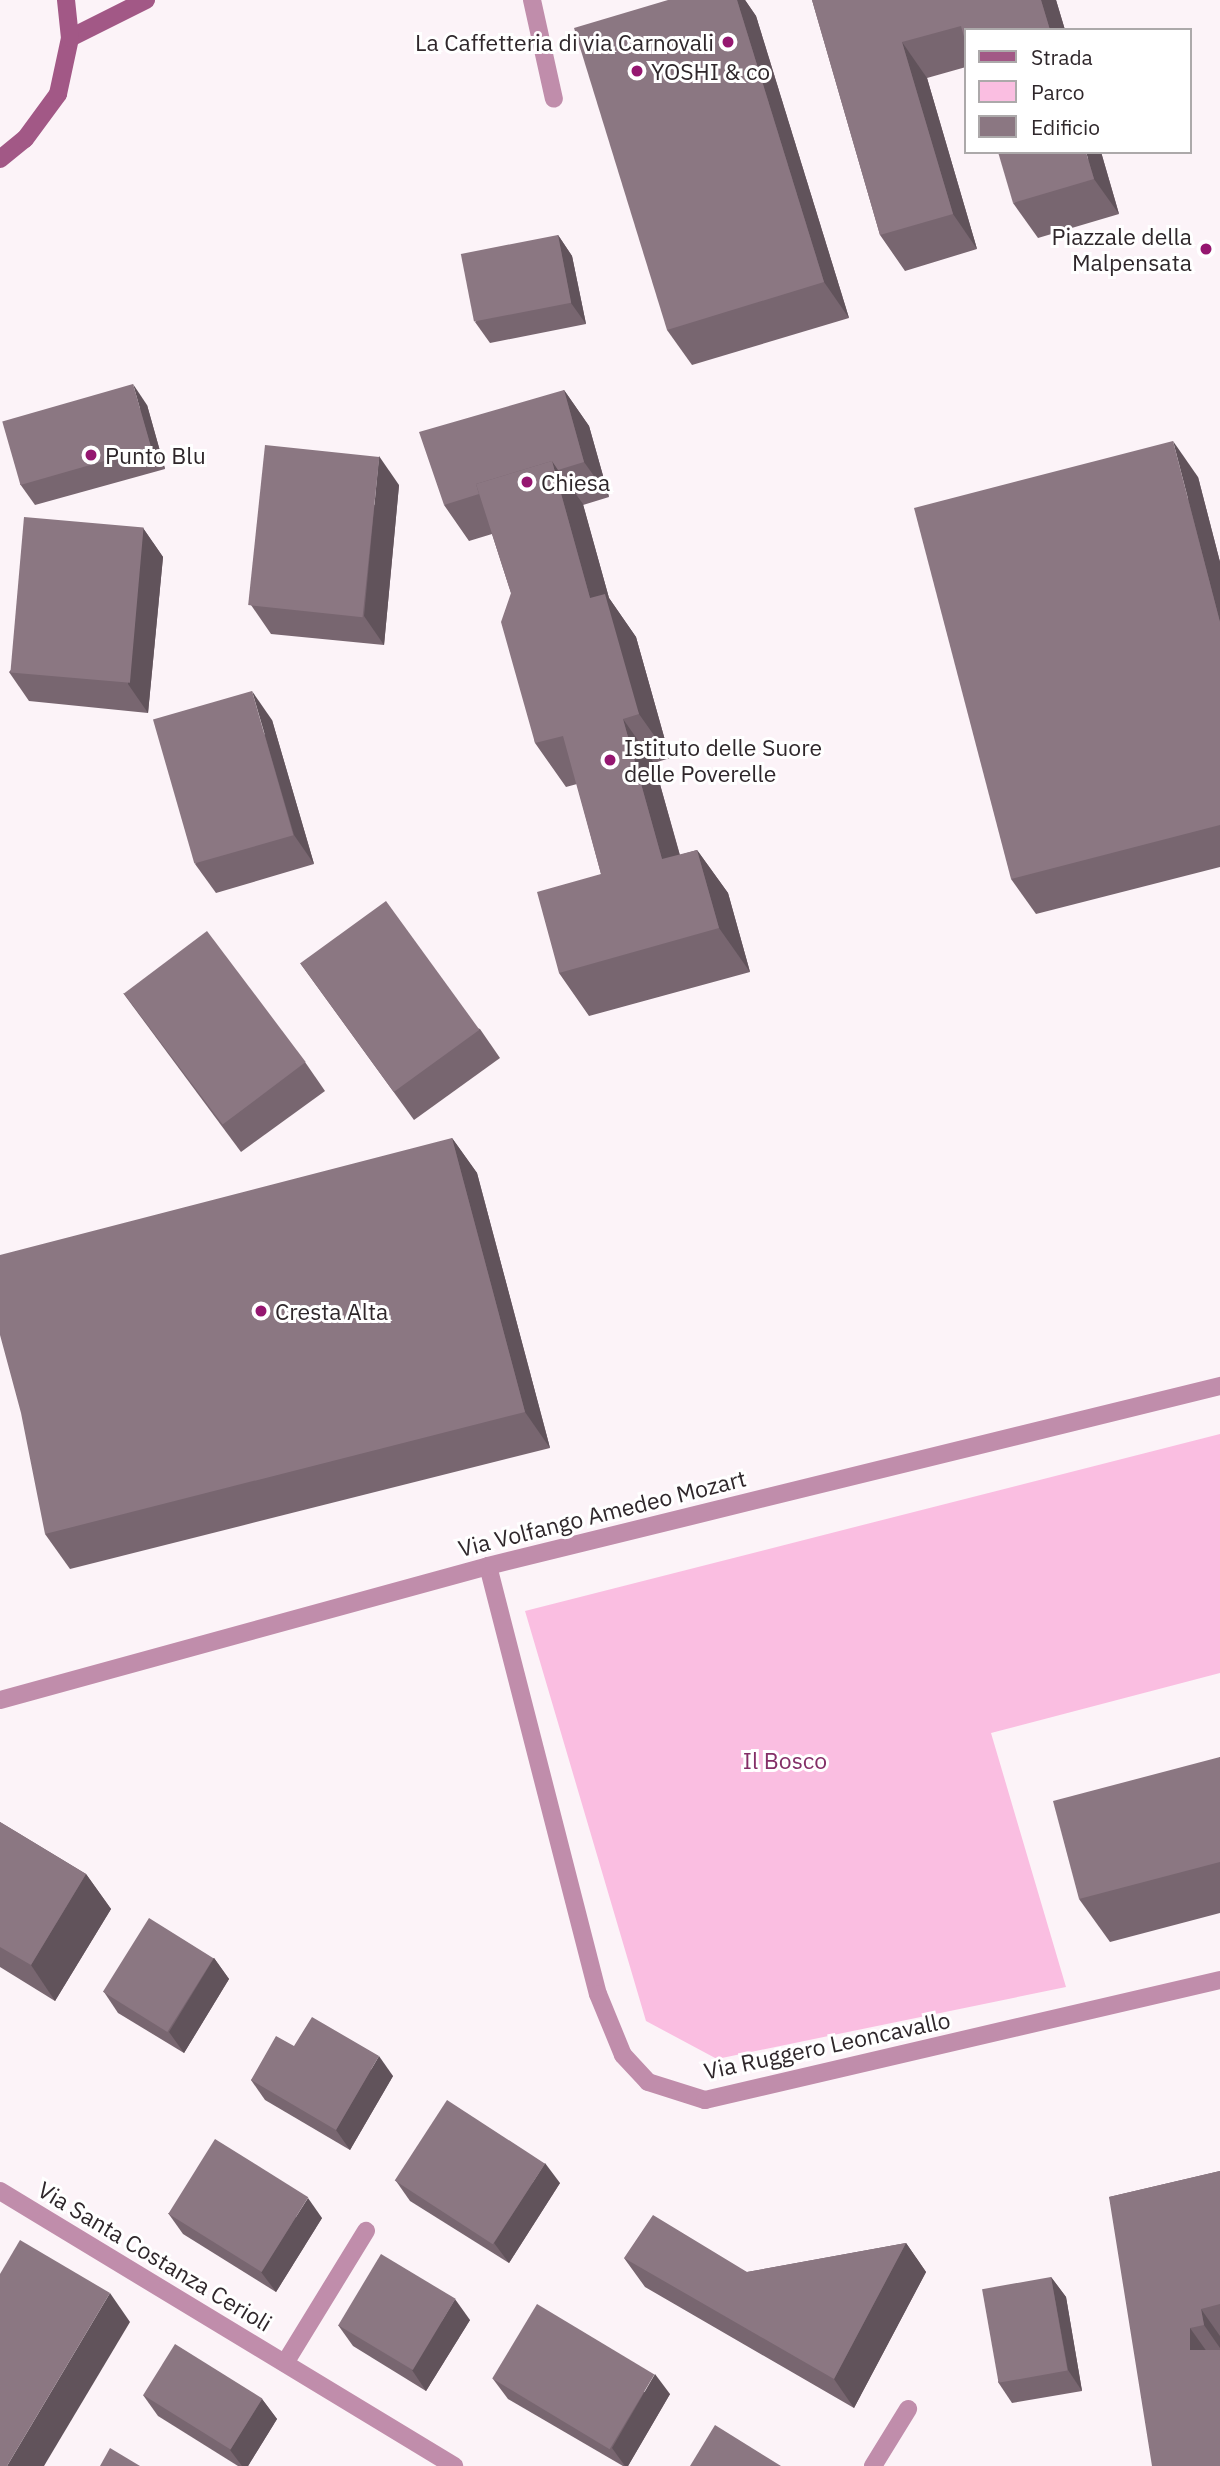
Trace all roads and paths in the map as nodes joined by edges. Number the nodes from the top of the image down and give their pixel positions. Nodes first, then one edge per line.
1 (66, 0) edge
2 (146, 0) edge
3 (533, 0) edge
4 (70, 38) junction
5 (554, 99) dead end
6 (0, 159) edge
7 (1220, 1386) edge
8 (488, 1566) junction
9 (0, 1700) edge
10 (1220, 1980) edge
11 (0, 2190) edge
12 (366, 2231) dead end
13 (285, 2363) junction
14 (908, 2409) dead end
15 (454, 2466) edge
16 (873, 2466) edge

1 - 4 main road
2 - 4 main road
3 - 5 street
4 - 6 main road
7 - 8 street, Via Volfango Amedeo Mozart
8 - 9 street, Via Volfango Amedeo Mozart
8 - 10 street, Via Ruggero Leoncavallo
11 - 13 street, Via Santa Costanza Cerioli
12 - 13 street, Via Santa Costanza Cerioli
13 - 15 street, Via Santa Costanza Cerioli
14 - 16 street

